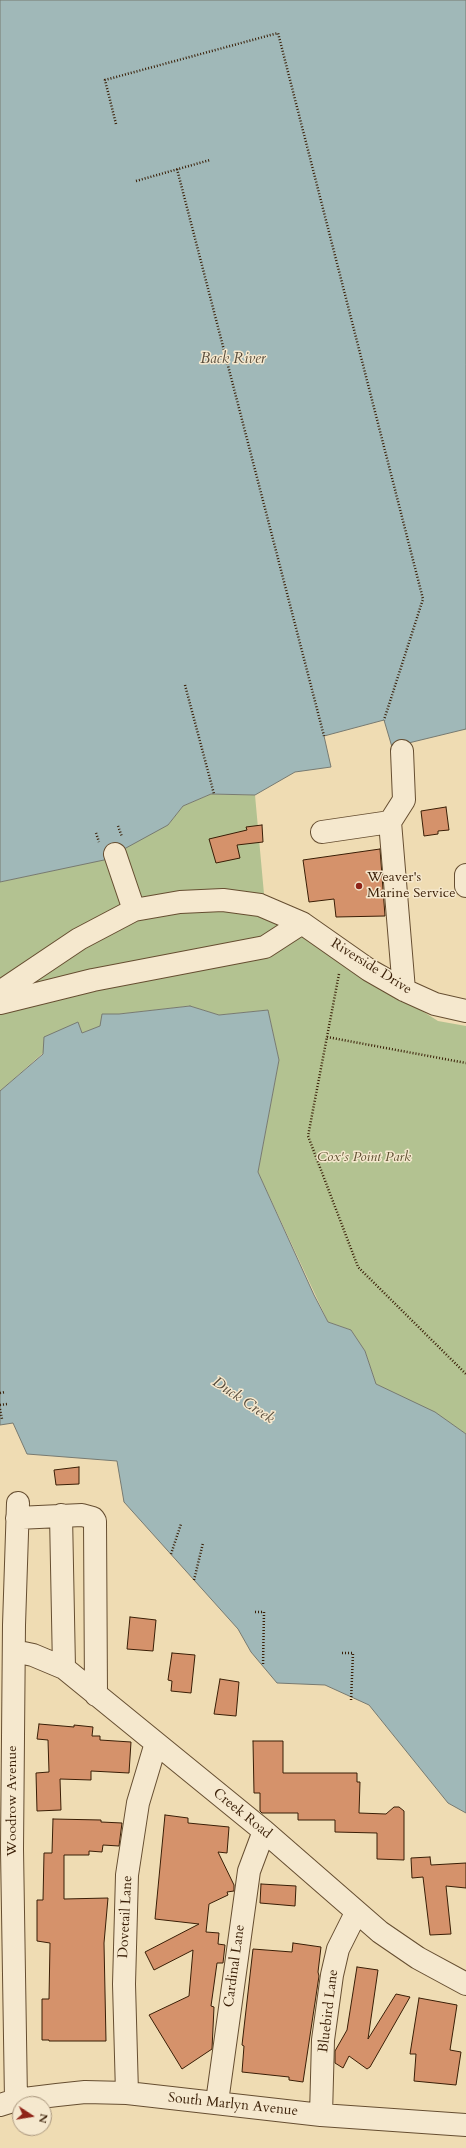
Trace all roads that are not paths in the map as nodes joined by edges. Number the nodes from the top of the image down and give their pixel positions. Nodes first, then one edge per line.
1 (402, 750) dead end
2 (390, 822) junction
3 (322, 832) dead end
4 (116, 854) dead end
5 (466, 874) edge
6 (466, 886) edge
7 (134, 910) junction
8 (302, 923) junction
9 (404, 990) junction
10 (0, 992) edge
11 (0, 1003) edge
12 (466, 1011) edge
13 (61, 1515) junction
14 (14, 1651) junction
15 (64, 1668) junction
16 (96, 1695) junction
17 (156, 1744) junction
18 (264, 1832) junction
19 (356, 1913) junction
20 (466, 1984) edge
21 (127, 2093) junction
22 (8, 2102) edge
23 (217, 2102) junction
24 (321, 2114) junction
25 (466, 2124) edge

1 - 2 street
2 - 3 street
2 - 9 street
4 - 7 street
5 - 6 street
7 - 8 street, Riverside Drive
7 - 10 street, Riverside Drive
8 - 9 street, Riverside Drive
8 - 11 street
9 - 12 street, Riverside Drive
13 - 14 street, Woodrow Avenue
13 - 15 street
13 - 16 street
14 - 15 street, Creek Road
14 - 22 street, Woodrow Avenue
15 - 16 street, Creek Road
16 - 17 street, Creek Road
17 - 18 street, Creek Road
17 - 21 street, Dovetail Lane
18 - 19 street, Creek Road
18 - 23 street, Cardinal Lane
19 - 20 street, Creek Road
19 - 24 street, Bluebird Lane
21 - 22 street, South Marlyn Avenue
21 - 23 street, South Marlyn Avenue
23 - 24 street, South Marlyn Avenue
24 - 25 street, South Marlyn Avenue

